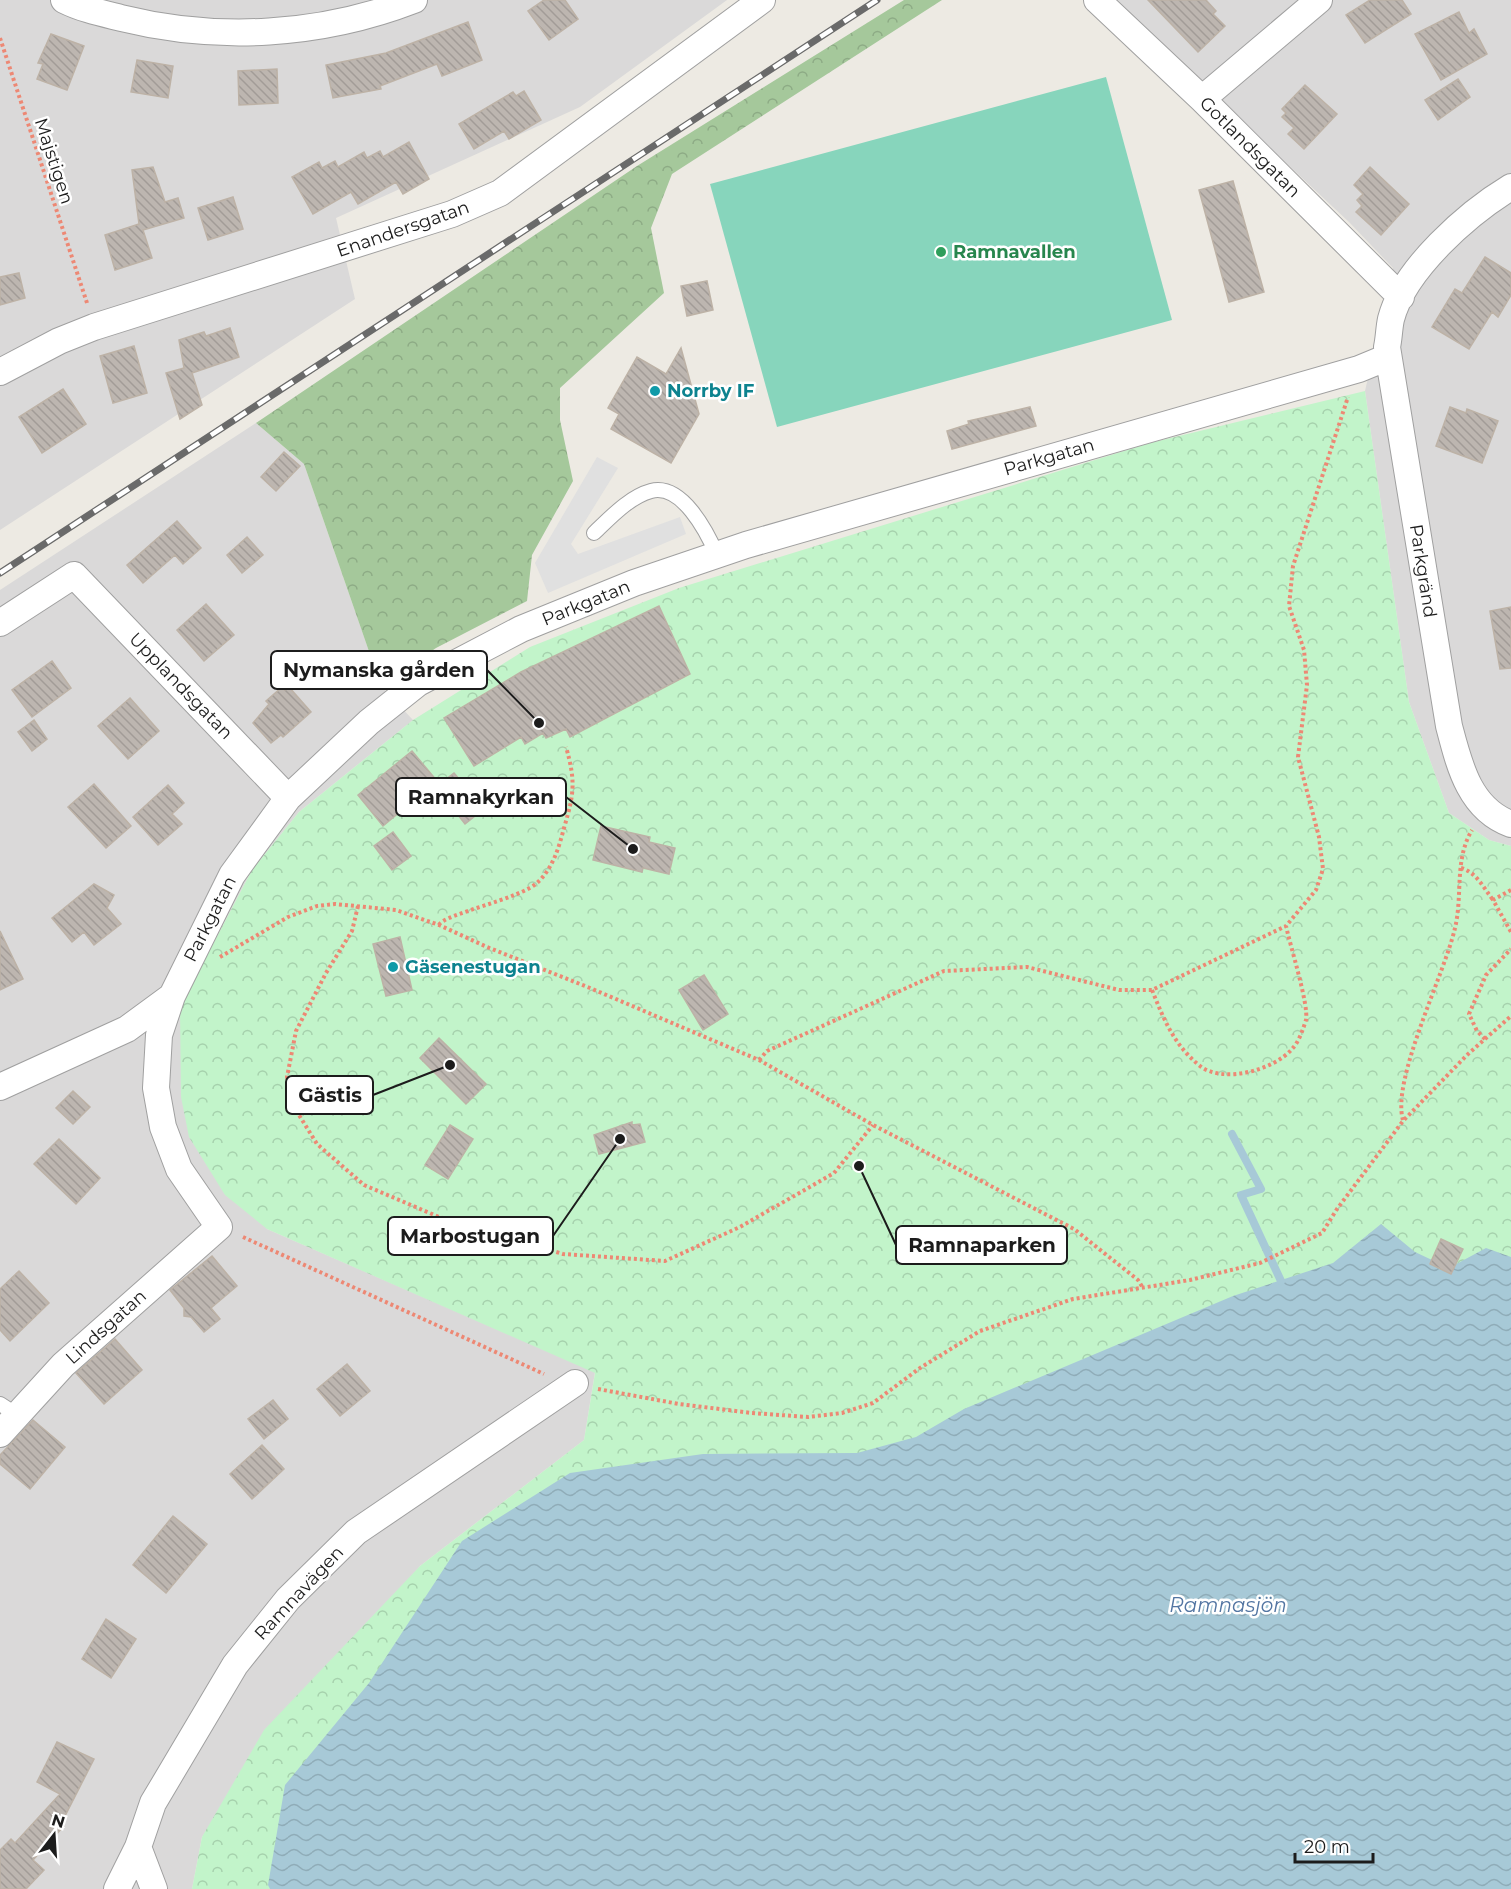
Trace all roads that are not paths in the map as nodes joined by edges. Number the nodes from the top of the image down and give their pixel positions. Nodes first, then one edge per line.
1 (64, 0) edge
2 (414, 0) edge
3 (762, 0) edge
4 (1097, 0) edge
5 (1319, 0) edge
6 (1202, 99) junction
7 (1511, 187) edge
8 (1401, 297) junction
9 (1388, 357) junction
10 (0, 372) edge
11 (594, 533) dead end
12 (717, 555) junction
13 (0, 622) edge
14 (288, 798) junction
15 (1511, 824) edge
16 (172, 996) junction
17 (0, 1087) edge
18 (219, 1227) joint
19 (575, 1383) road end
20 (6, 1418) edge
21 (138, 1847) junction
22 (117, 1889) edge
23 (154, 1889) edge

1 - 2 street
3 - 10 street, Enandersgatan
4 - 6 street, Gotlandsgatan
5 - 6 street
6 - 8 street, Gotlandsgatan
7 - 8 street
8 - 9 street, Parkgränd
9 - 12 street, Parkgatan
9 - 15 street, Parkgränd
11 - 12 lane
12 - 14 street, Parkgatan
13 - 14 street, Upplandsgatan
14 - 16 street, Parkgatan
16 - 17 street
16 - 18 street, Parkgatan
18 - 20 street, Lindsgatan
19 - 21 street, Ramnavägen
21 - 22 street, Ramnavägen
21 - 23 street

